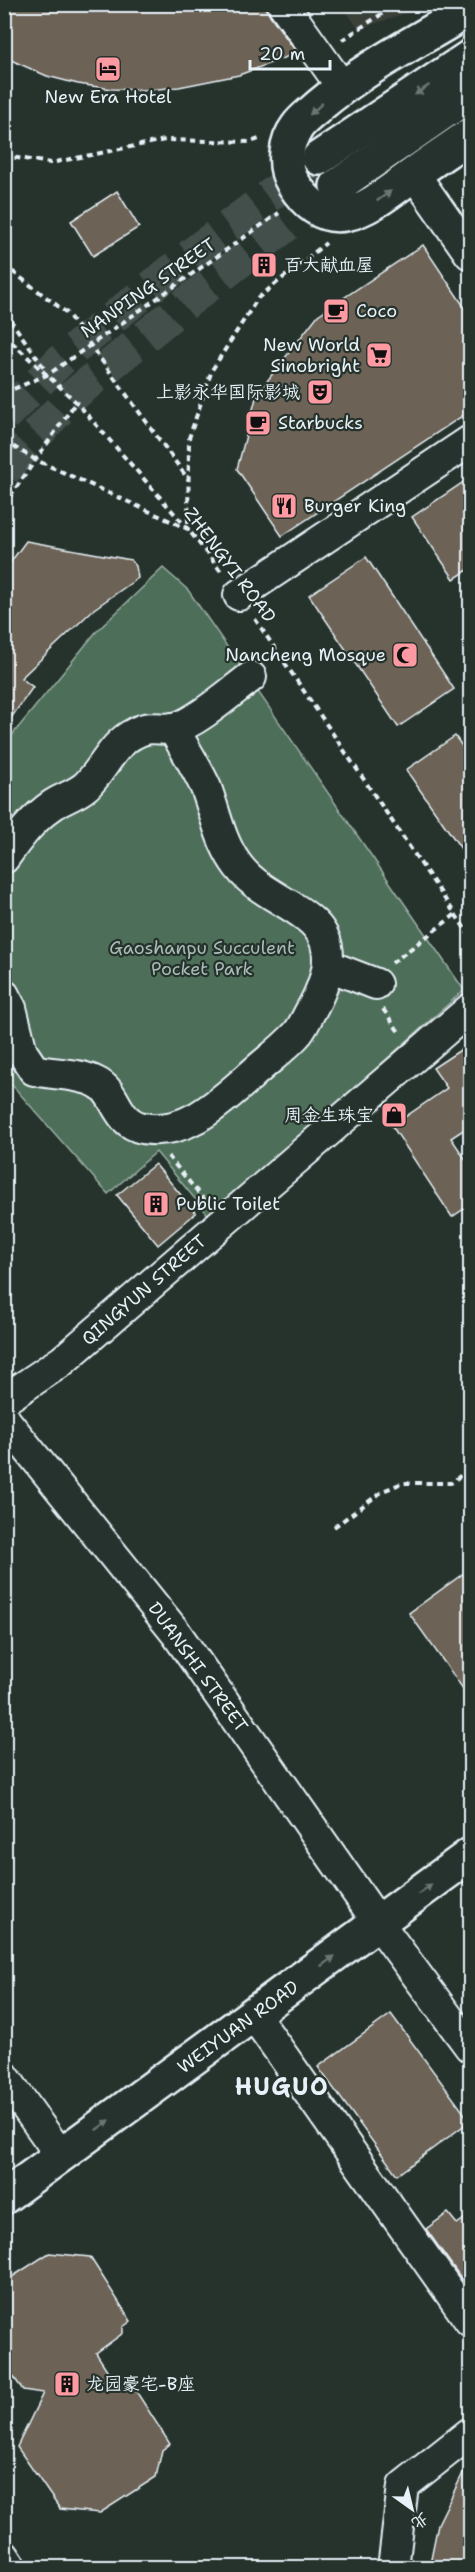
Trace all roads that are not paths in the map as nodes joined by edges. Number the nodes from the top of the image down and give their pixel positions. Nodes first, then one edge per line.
1 (283, 4) edge
2 (471, 9) edge
3 (471, 57) edge
4 (342, 87) junction
5 (471, 93) edge
6 (471, 135) edge
7 (319, 158) tunnel mouth
8 (414, 174) junction
9 (337, 186) tunnel mouth
10 (471, 254) edge
11 (471, 441) edge
12 (239, 596) road end
13 (251, 677) dead end
14 (174, 729) junction
15 (4, 858) edge
16 (329, 966) junction
17 (376, 984) dead end
18 (4, 995) edge
19 (471, 1010) edge
20 (4, 1400) edge
21 (4, 1419) edge
22 (471, 1855) edge
23 (379, 1924) junction
24 (254, 2015) junction
25 (471, 2047) edge
26 (4, 2076) edge
27 (61, 2156) junction
28 (4, 2197) edge
29 (471, 2321) edge
30 (471, 2433) edge
31 (4, 2556) edge
32 (12, 2568) edge
33 (393, 2568) edge

1 - 4 street
2 - 4 main road
3 -> 7 main road
4 -> 8 main road
5 - 9 main road
6 - 8 main road
8 - 10 street
11 - 12 street
13 - 14 street
14 - 15 street
14 - 16 street
16 - 17 street
16 - 18 street
19 - 20 street, QINGYUN STREET
21 - 23 street, DUANSHI STREET
23 -> 22 main road, WEIYUAN ROAD
24 -> 23 main road, WEIYUAN ROAD
23 - 25 street, DUANSHI STREET
27 -> 24 main road, WEIYUAN ROAD
24 - 29 street
26 - 27 street
27 - 28 main road, WEIYUAN ROAD
30 - 33 street
31 - 32 street

